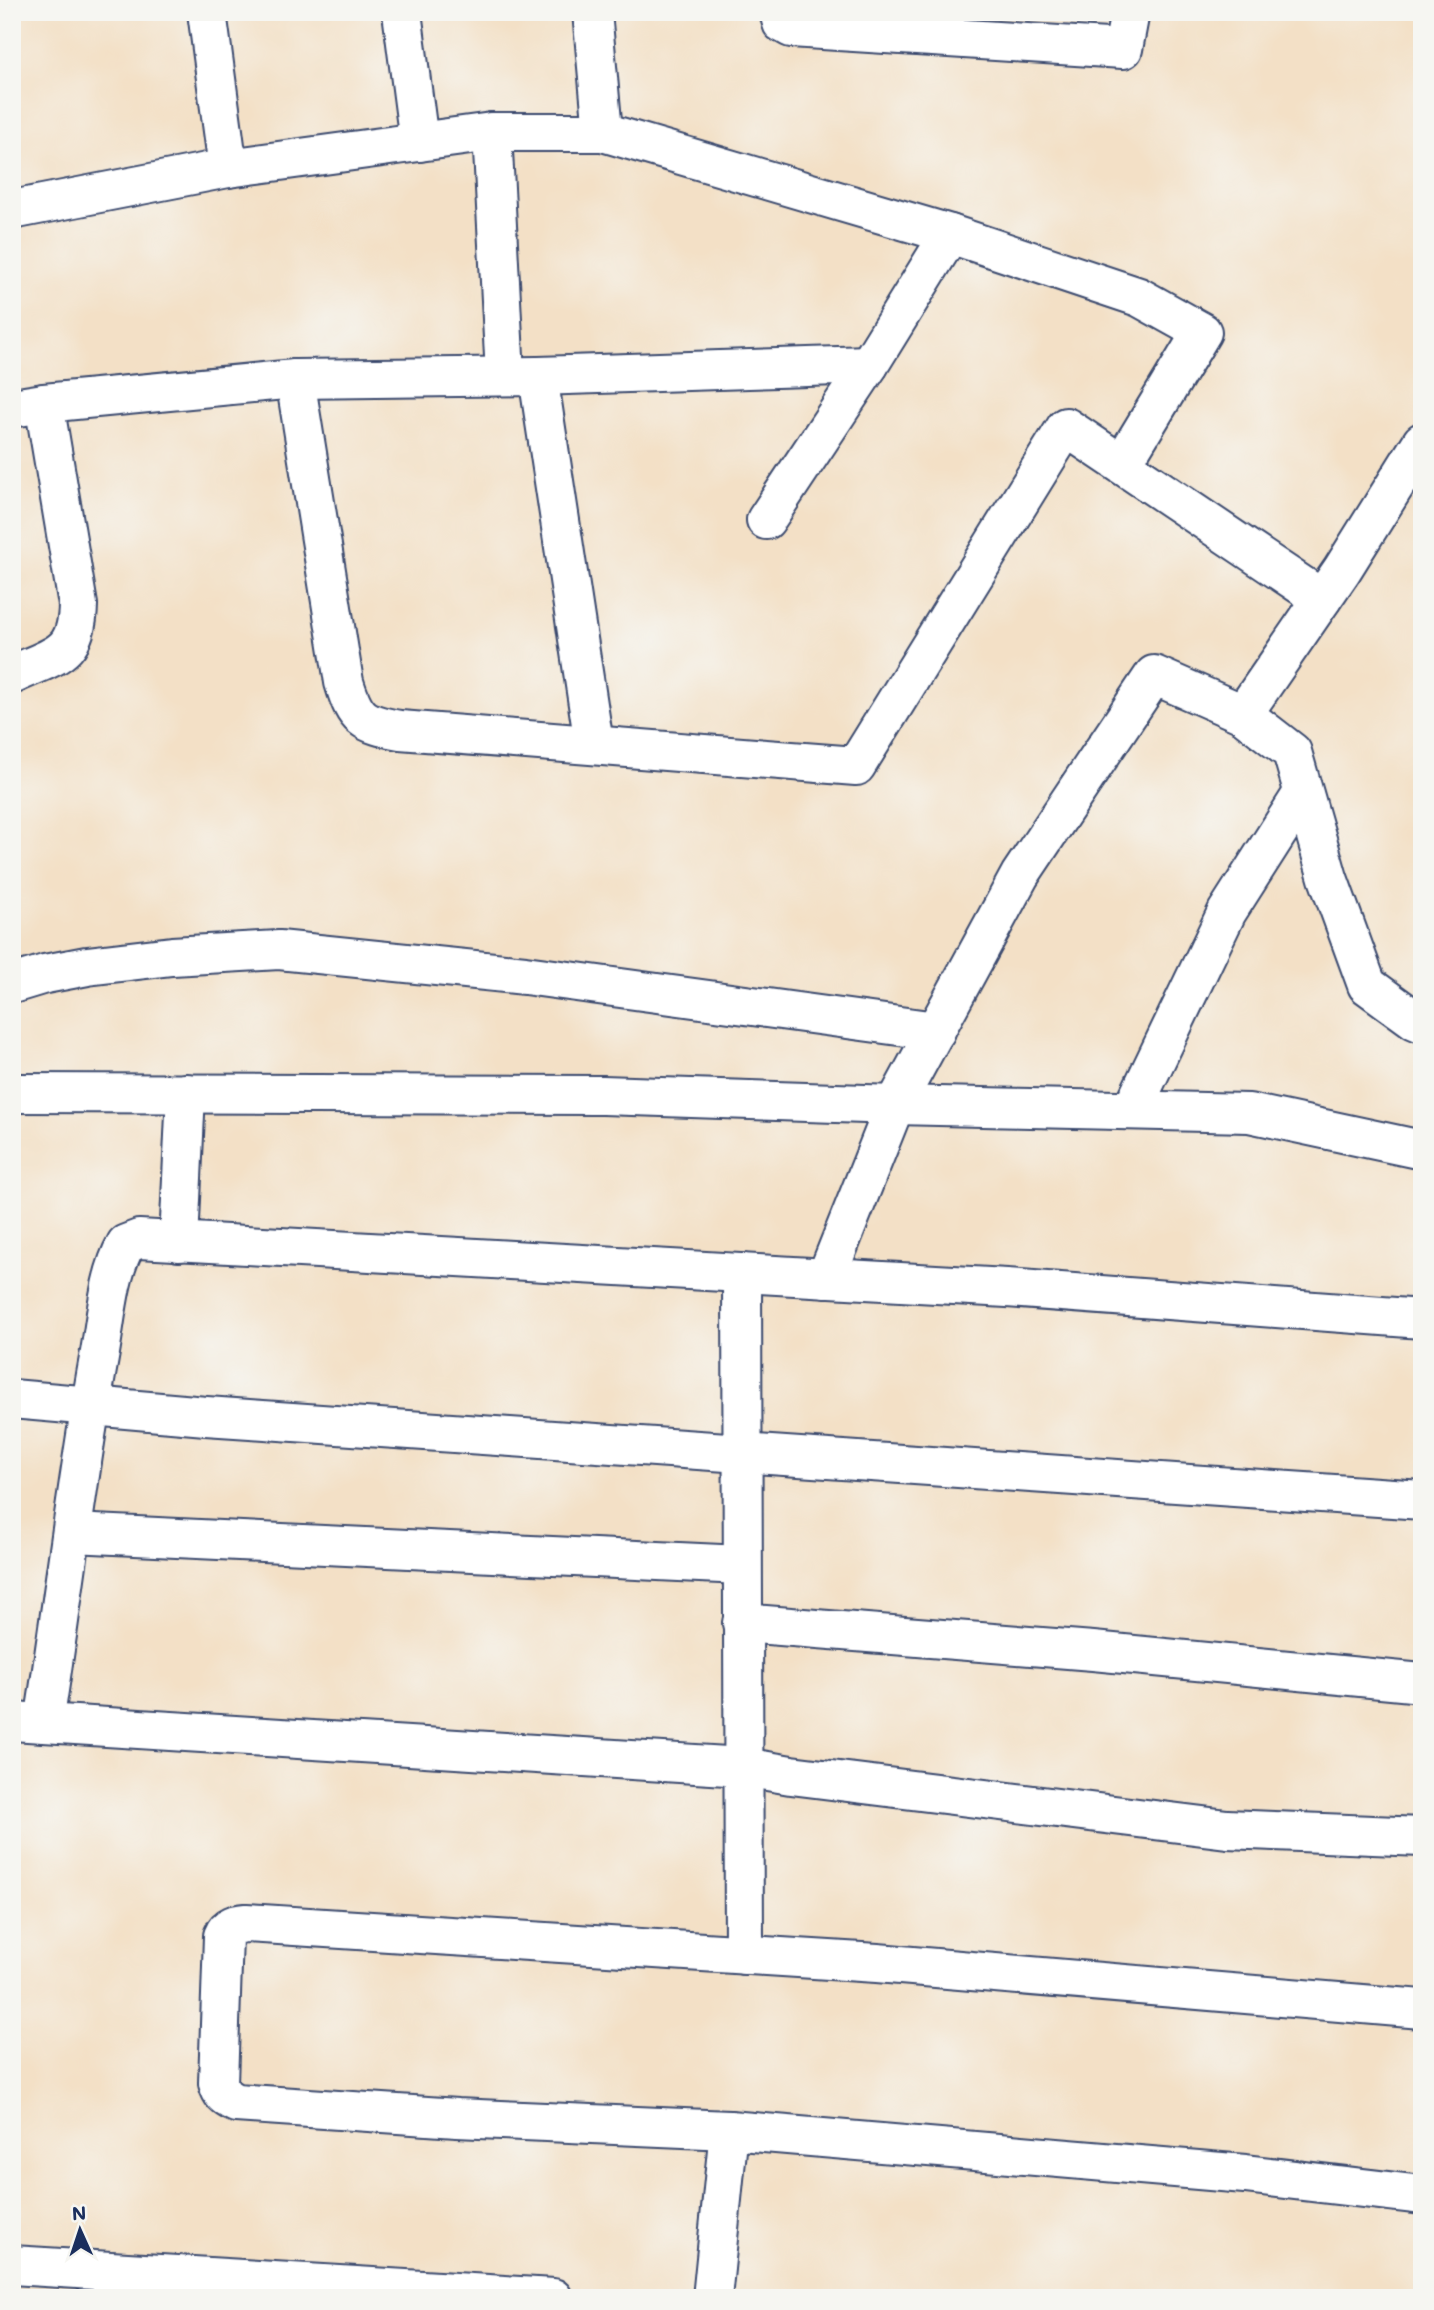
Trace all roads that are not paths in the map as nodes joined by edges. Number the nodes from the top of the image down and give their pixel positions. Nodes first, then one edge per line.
1 (207, 12) edge
2 (402, 12) edge
3 (592, 12) edge
4 (779, 12) edge
5 (1130, 12) edge
6 (492, 132) junction
7 (603, 132) junction
8 (419, 142) junction
9 (228, 168) junction
10 (12, 210) edge
11 (950, 234) junction
12 (869, 365) junction
13 (522, 375) junction
14 (295, 379) junction
15 (28, 406) edge
16 (1422, 442) edge
17 (1122, 464) junction
18 (766, 520) dead end
19 (1322, 599) junction
20 (12, 675) edge
21 (1243, 714) junction
22 (594, 744) junction
23 (1303, 793) junction
24 (12, 984) edge
25 (1422, 1023) edge
26 (936, 1031) junction
27 (12, 1093) edge
28 (186, 1093) junction
29 (895, 1105) junction
30 (1132, 1110) junction
31 (1422, 1150) edge
32 (178, 1242) junction
33 (742, 1273) junction
34 (826, 1278) junction
35 (1422, 1319) edge
36 (12, 1399) edge
37 (91, 1406) junction
38 (742, 1454) junction
39 (1422, 1500) edge
40 (73, 1533) junction
41 (742, 1565) junction
42 (742, 1623) junction
43 (1422, 1683) edge
44 (28, 1722) edge
45 (743, 1767) junction
46 (1422, 1837) edge
47 (744, 1955) junction
48 (1422, 2009) edge
49 (729, 2130) junction
50 (1422, 2194) edge
51 (12, 2264) edge
52 (553, 2298) edge
53 (712, 2298) edge

1 - 9 street
2 - 8 street
3 - 7 street
4 - 5 street
6 - 7 street
6 - 8 street
6 - 13 street
7 - 11 street
8 - 9 street
9 - 10 street
11 - 12 street
11 - 17 street
12 - 13 street
12 - 18 street
13 - 14 street
13 - 22 street
14 - 15 street
14 - 22 street
15 - 20 street
16 - 19 street
17 - 19 street
17 - 22 street
19 - 21 street
21 - 23 street
21 - 26 street
23 - 25 street
23 - 30 street
24 - 26 street
26 - 29 street
27 - 28 street
28 - 29 street
28 - 32 street
29 - 30 street
29 - 34 street
30 - 31 street
32 - 33 street
32 - 37 street
33 - 34 street
33 - 38 street
34 - 35 street
36 - 37 street
37 - 38 street
37 - 40 street
38 - 39 street
38 - 41 street
40 - 41 street
40 - 44 street
41 - 42 street
42 - 43 street
42 - 45 street
44 - 45 street
45 - 46 street
45 - 47 street
47 - 48 street
47 - 49 street
49 - 50 street
49 - 53 street
51 - 52 street

